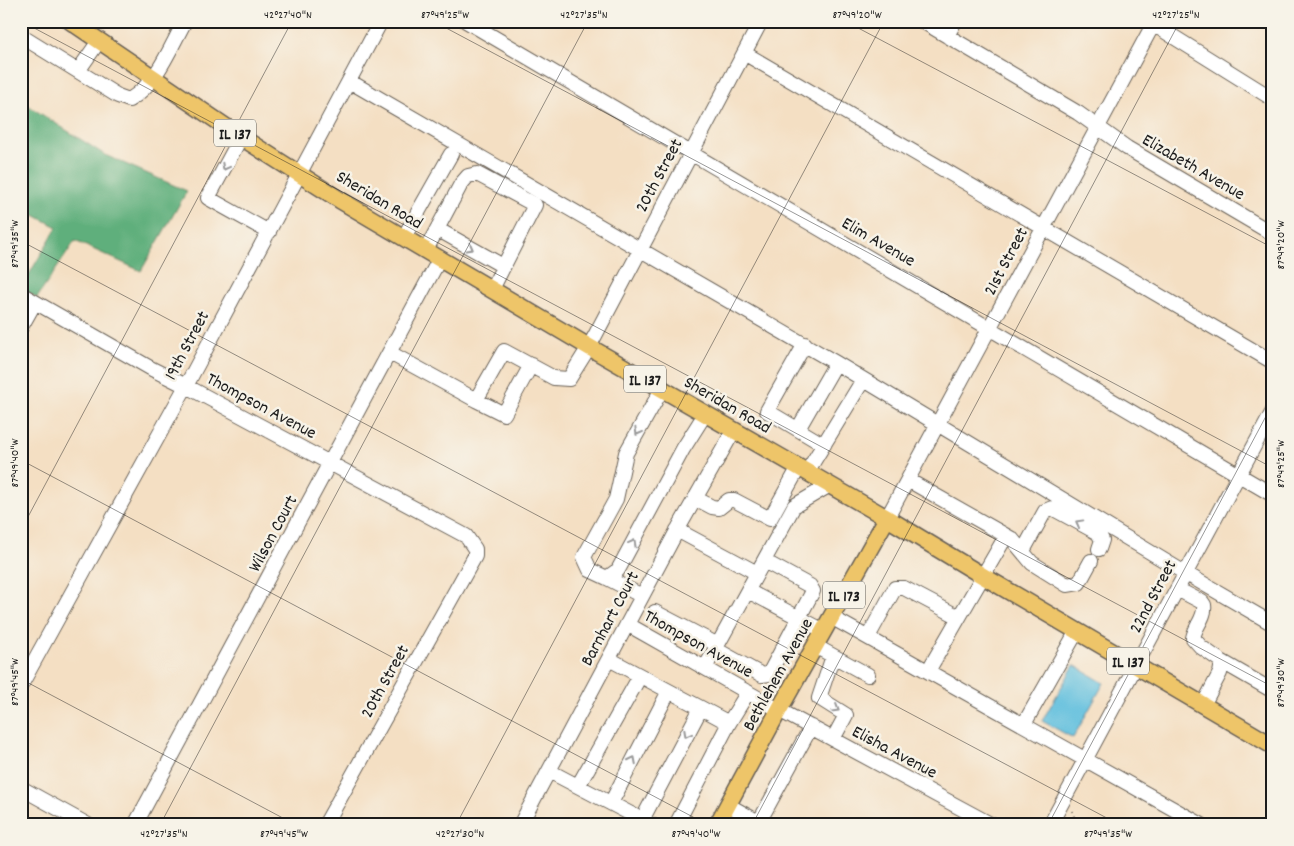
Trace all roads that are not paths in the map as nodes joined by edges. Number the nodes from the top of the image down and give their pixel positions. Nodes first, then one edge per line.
1 (70, 21) edge
2 (185, 21) edge
3 (381, 21) edge
4 (466, 21) edge
5 (762, 21) edge
6 (922, 21) edge
7 (955, 21) edge
8 (1154, 23) edge
9 (21, 36) edge
10 (947, 36) junction
11 (99, 41) junction
12 (744, 53) junction
13 (78, 71) junction
14 (154, 78) junction
15 (349, 81) junction
16 (1273, 99) edge
17 (1098, 127) junction
18 (241, 136) junction
19 (691, 152) junction
20 (451, 154) dead end
21 (300, 174) junction
22 (1044, 228) junction
23 (437, 229) junction
24 (269, 232) junction
25 (1273, 234) edge
26 (404, 237) junction
27 (640, 249) junction
28 (426, 250) junction
29 (440, 258) junction
30 (504, 266) junction
31 (492, 289) junction
32 (21, 294) edge
33 (35, 302) junction
34 (21, 327) edge
35 (990, 328) junction
36 (805, 344) junction
37 (589, 347) junction
38 (390, 353) junction
39 (1273, 362) edge
40 (836, 363) junction
41 (531, 365) junction
42 (863, 380) junction
43 (186, 386) junction
44 (662, 389) junction
45 (476, 400) junction
46 (1273, 411) edge
47 (705, 414) junction
48 (937, 424) junction
49 (798, 429) junction
50 (734, 430) junction
51 (824, 445) junction
52 (330, 464) junction
53 (803, 470) junction
54 (1239, 474) junction
55 (908, 480) junction
56 (830, 485) junction
57 (1273, 494) edge
58 (695, 498) junction
59 (887, 518) junction
60 (678, 530) junction
61 (1006, 536) junction
62 (1099, 549) dead end
63 (1022, 551) junction
64 (475, 556) joint
65 (1091, 561) dead end
66 (761, 567) junction
67 (1185, 574) junction
68 (983, 576) junction
69 (607, 578) junction
70 (1178, 589) junction
71 (748, 590) junction
72 (642, 596) junction
73 (655, 612) dead end
74 (960, 617) junction
75 (799, 618) junction
76 (628, 624) junction
77 (828, 624) junction
78 (1273, 624) edge
79 (1077, 631) junction
80 (868, 637) junction
81 (815, 646) junction
82 (717, 647) junction
83 (833, 656) junction
84 (609, 659) junction
85 (1221, 661) junction
86 (1136, 666) junction
87 (705, 668) junction
88 (928, 671) junction
89 (868, 675) dead end
90 (640, 676) junction
91 (21, 685) edge
92 (669, 691) junction
93 (1273, 691) edge
94 (748, 692) junction
95 (1203, 705) junction
96 (701, 708) junction
97 (779, 710) junction
98 (729, 723) junction
99 (1024, 724) junction
100 (811, 727) junction
101 (834, 739) junction
102 (1273, 746) edge
103 (1086, 759) junction
104 (549, 771) junction
105 (578, 786) junction
106 (21, 788) edge
107 (611, 803) junction
108 (728, 805) junction
109 (647, 822) edge
110 (761, 823) edge
111 (88, 825) edge
112 (135, 825) edge
113 (325, 825) edge
114 (520, 825) edge
115 (676, 825) edge
116 (717, 825) edge
117 (992, 825) edge
118 (1050, 825) edge
119 (1202, 825) edge

1 - 11 main road, Sheridan Road / IL 137
2 - 14 street
3 - 15 street, 19th Street
4 - 19 street, Elim Avenue
5 - 12 street, 20th Street
6 - 10 street, Elizabeth Avenue
7 - 10 street
8 - 16 street
8 - 17 street, 21st Street
9 - 13 street
10 - 17 street, Elizabeth Avenue
11 - 13 street
11 - 14 main road, Sheridan Road / IL 137
12 - 19 street, 20th Street
12 - 22 street
13 - 14 street
14 - 18 main road, Sheridan Road / IL 137
15 - 21 street, 19th Street
15 - 27 street
17 - 22 street, 21st Street
17 - 25 street, Elizabeth Avenue
18 - 21 main road, Sheridan Road / IL 137
18 -> 24 street
19 - 27 street, 20th Street
19 - 35 street, Elim Avenue
20 - 26 street
21 - 24 street, 19th Street
21 - 26 main road, Sheridan Road / IL 137
22 - 35 street, 21st Street
22 - 39 street
23 - 28 street
23 -> 30 street
23 - 30 street
24 - 43 street, 19th Street
26 - 28 main road, Sheridan Road / IL 137
27 - 36 street
27 - 37 street, 20th Street
28 - 29 main road, Sheridan Road / IL 137
29 - 31 main road, Sheridan Road / IL 137
29 - 38 street, Wilson Court
30 - 31 street
31 - 37 main road, Sheridan Road / IL 137
32 - 33 street, Thompson Avenue
33 - 34 street
33 - 43 street, Thompson Avenue
35 - 48 street, 21st Street
35 - 54 street, Elim Avenue
36 - 40 street
36 - 49 street
37 - 41 street, 20th Street
37 - 44 main road, Sheridan Road / IL 137
38 - 45 street
38 - 52 street, Wilson Court
40 - 42 street
40 - 49 street
41 - 45 street
41 - 45 street
42 - 48 street
42 - 51 street
43 - 52 street, Thompson Avenue
43 - 91 street, 19th Street
44 - 47 main road, Sheridan Road / IL 137
44 -> 69 street
46 - 54 street, 22nd Street
47 - 50 main road, Sheridan Road / IL 137
69 -> 47 street
48 - 55 street, 21st Street
48 - 67 street
49 - 51 street
50 - 53 main road, Sheridan Road / IL 137
50 - 58 street, Barnhart Court
51 - 53 street
52 - 64 street, Thompson Avenue
52 - 112 street, Wilson Court
53 - 56 main road, Sheridan Road / IL 137
53 - 58 street
54 - 57 street, Elim Avenue
54 - 67 street, 22nd Street
55 - 59 street, 21st Street
55 - 61 street
56 - 59 main road, Sheridan Road / IL 137
56 - 66 street
58 - 60 street, Barnhart Court
59 - 68 main road, Sheridan Road / IL 137
59 - 77 main road, Bethlehem Avenue / IL 173
60 - 66 street
60 - 72 street, Barnhart Court
61 - 63 street
61 - 68 street
62 -> 63 street
63 - 65 street
64 - 113 street, 20th Street
66 - 71 street
66 - 75 street
67 - 70 street, 22nd Street
67 - 78 street
68 - 74 street
68 - 79 main road, Sheridan Road / IL 137
69 - 72 street
70 - 85 street
70 - 86 street, 22nd Street
71 - 75 street
71 - 82 street
72 - 76 street, Barnhart Court
73 - 82 street
74 - 80 street
74 - 88 street
75 - 77 street
75 - 82 street
76 - 84 street, Barnhart Court
76 - 87 street, Thompson Avenue
77 - 80 street
77 - 81 main road, Bethlehem Avenue / IL 173
79 - 86 main road, Sheridan Road / IL 137
79 - 99 street
80 - 88 street
81 - 83 street
81 - 97 main road, Bethlehem Avenue / IL 173
82 - 87 street
83 - 89 street
83 -> 101 street
84 - 90 street
84 - 104 street, Barnhart Court
85 - 93 street
85 - 95 street
86 - 95 main road, Sheridan Road / IL 137
86 - 103 street, 22nd Street
87 - 94 street, Thompson Avenue
88 - 99 street
90 - 92 street
90 - 105 street
92 - 96 street
107 -> 92 street
94 - 97 street, Thompson Avenue
94 - 98 street
95 - 102 main road, Sheridan Road / IL 137
96 - 98 street
96 -> 109 street
97 - 100 street, Elisha Avenue
97 - 108 main road, Bethlehem Avenue / IL 173
98 - 115 street
99 - 103 street
100 - 101 street, Elisha Avenue
100 - 110 street
101 - 117 street, Elisha Avenue
103 - 118 street, 22nd Street
103 - 119 street
104 - 105 street
104 - 114 street, Barnhart Court
105 - 107 street
106 - 111 street
107 - 109 street
108 - 110 street
108 - 116 main road, Bethlehem Avenue / IL 173

